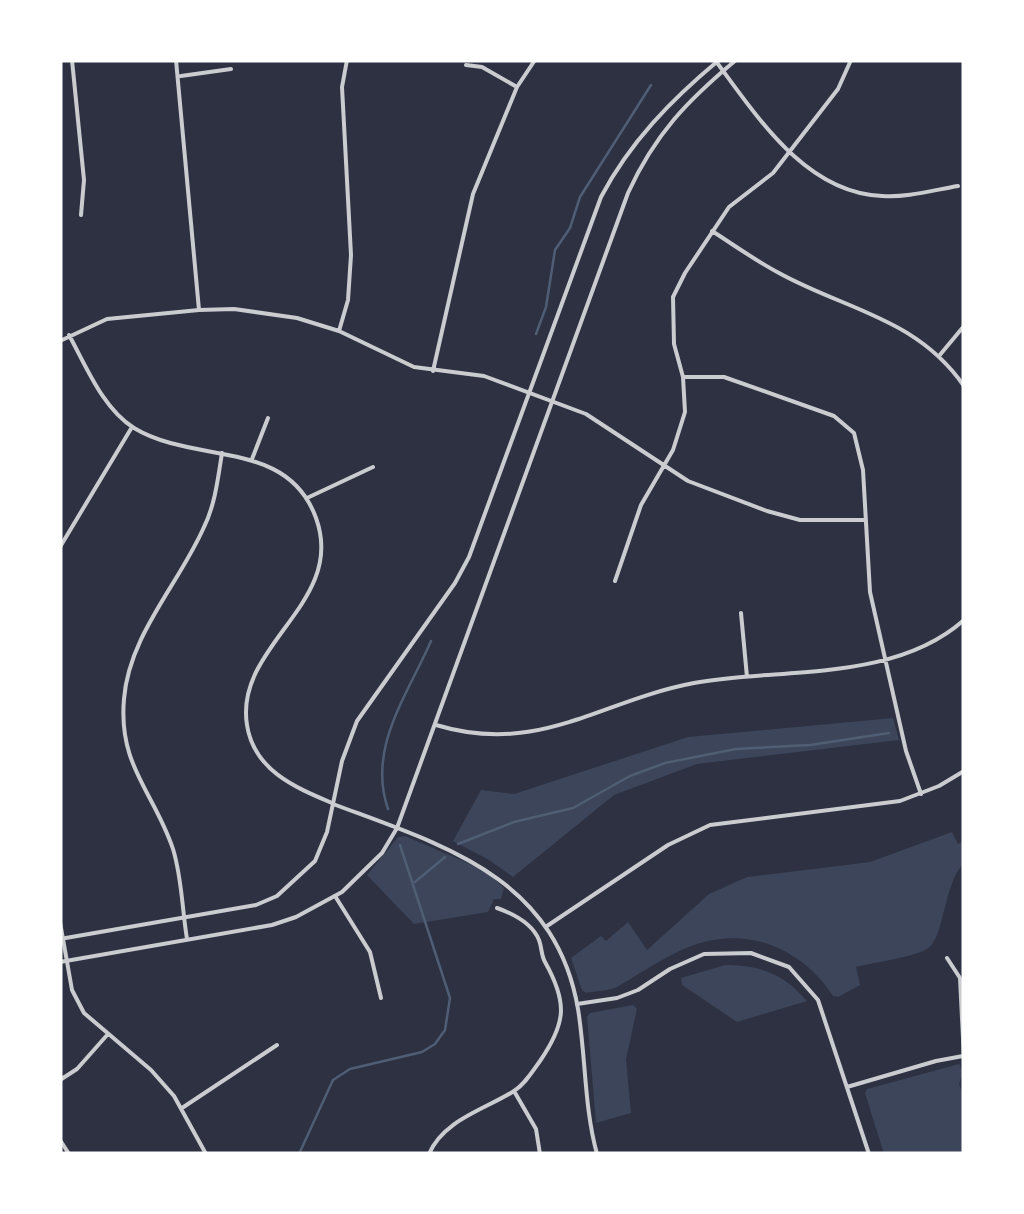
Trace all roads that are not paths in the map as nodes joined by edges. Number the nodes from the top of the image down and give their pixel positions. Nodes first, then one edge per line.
1 (72, 60) edge
2 (176, 60) edge
3 (347, 60) edge
4 (535, 60) edge
5 (736, 60) edge
6 (851, 60) edge
7 (717, 61) edge
8 (466, 65) dead end
9 (231, 70) dead end
10 (723, 71) junction
11 (179, 76) junction
12 (518, 88) junction
13 (790, 151) junction
14 (958, 186) dead end
15 (81, 214) dead end
16 (712, 231) junction
17 (199, 310) junction
18 (964, 326) edge
19 (339, 330) junction
20 (69, 335) junction
21 (60, 342) edge
22 (940, 356) junction
23 (433, 371) junction
24 (683, 377) junction
25 (964, 386) edge
26 (530, 392) junction
27 (552, 402) junction
28 (268, 418) dead end
29 (132, 427) junction
30 (222, 453) junction
31 (252, 458) junction
32 (374, 467) dead end
33 (662, 467) junction
34 (307, 498) junction
35 (865, 520) junction
36 (60, 547) edge
37 (615, 581) dead end
38 (741, 613) dead end
39 (964, 620) edge
40 (884, 658) junction
41 (747, 677) junction
42 (436, 725) junction
43 (964, 771) edge
44 (920, 794) junction
45 (332, 804) junction
46 (398, 828) junction
47 (335, 896) junction
48 (498, 908) dead end
49 (183, 917) junction
50 (60, 922) edge
51 (544, 927) junction
52 (61, 939) edge
53 (187, 940) junction
54 (947, 958) dead end
55 (63, 962) edge
56 (381, 998) dead end
57 (577, 1004) junction
58 (108, 1034) junction
59 (278, 1045) dead end
60 (964, 1057) edge
61 (60, 1080) edge
62 (847, 1087) junction
63 (514, 1091) junction
64 (182, 1108) junction
65 (60, 1140) edge
66 (69, 1154) edge
67 (206, 1154) edge
68 (429, 1154) edge
69 (540, 1154) edge
70 (597, 1154) edge
71 (869, 1154) edge

1 - 15 street
2 - 11 street
3 - 19 street
4 - 12 street
5 - 10 street
6 - 13 street
7 - 10 street
7 - 26 street
8 - 12 street
9 - 11 street
10 - 13 street
10 - 27 street
11 - 17 street
12 - 23 street
13 - 14 street
13 - 16 street
16 - 22 street
16 - 24 street
17 - 19 street
17 - 20 street
18 - 22 street
19 - 23 street
20 - 21 street
20 - 29 street
22 - 25 street
23 - 26 street
24 - 33 street
24 - 35 street
26 - 27 street
26 - 45 street
27 - 33 street
27 - 42 street
28 - 31 street
29 - 30 street
29 - 36 street
30 - 31 street
30 - 49 street
31 - 34 street
32 - 34 street
33 - 35 street
33 - 37 street
34 - 45 street
35 - 40 street
38 - 41 street
39 - 40 street
40 - 41 street
40 - 44 street
41 - 42 street
42 - 46 street
43 - 44 street
44 - 51 street
45 - 46 street
45 - 49 street
46 - 47 street
46 - 51 street
47 - 53 street
47 - 56 street
48 - 63 street
49 - 52 street
49 - 53 street
50 - 52 street
51 - 57 street
52 - 55 street
53 - 55 street
54 - 60 street
55 - 58 street
57 - 62 street
57 - 70 street
58 - 61 street
58 - 64 street
59 - 64 street
60 - 62 street
62 - 71 street
63 - 68 street
63 - 69 street
64 - 67 street
65 - 66 street

